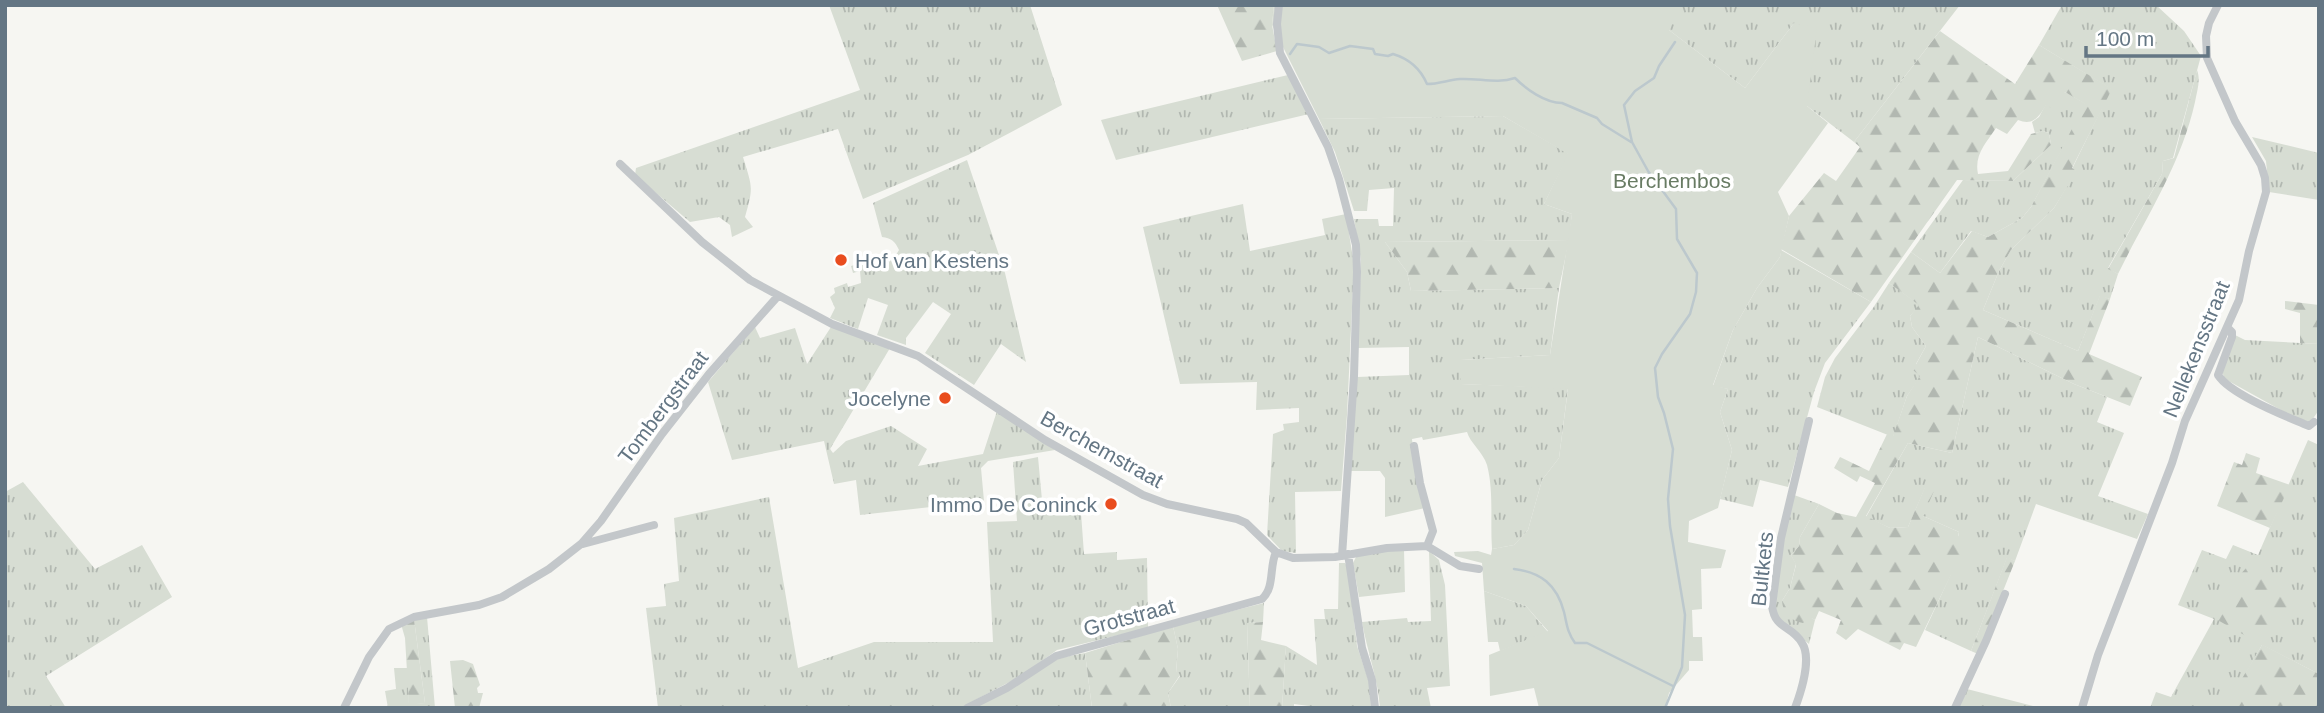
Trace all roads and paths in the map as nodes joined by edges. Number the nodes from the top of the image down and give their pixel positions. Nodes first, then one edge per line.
1 (1279, 5) edge
2 (2218, 5) edge
3 (620, 164) dead end
4 (778, 296) junction
5 (2228, 328) junction
6 (1809, 421) dead end
7 (2314, 422) dead end
8 (1415, 446) dead end
9 (654, 525) dead end
10 (581, 544) junction
11 (1427, 546) junction
12 (1276, 552) junction
13 (1345, 555) junction
14 (1479, 569) dead end
15 (2005, 594) dead end
16 (344, 708) edge
17 (967, 708) edge
18 (1375, 708) edge
19 (1795, 708) edge
20 (1955, 708) edge
21 (2082, 708) edge

1 - 13 street
2 - 5 street, Nellekensstraat
3 - 4 street, Berchemstraat
4 - 10 street, Tombergstraat
4 - 12 street, Berchemstraat
5 - 7 street
5 - 21 street, Nellekensstraat
6 - 19 street, Bultkets
8 - 11 street
9 - 10 street, Tombergstraat
10 - 16 street, Tombergstraat
11 - 13 street
11 - 14 street
12 - 13 street
12 - 17 street, Grotstraat
13 - 18 street
15 - 20 street

